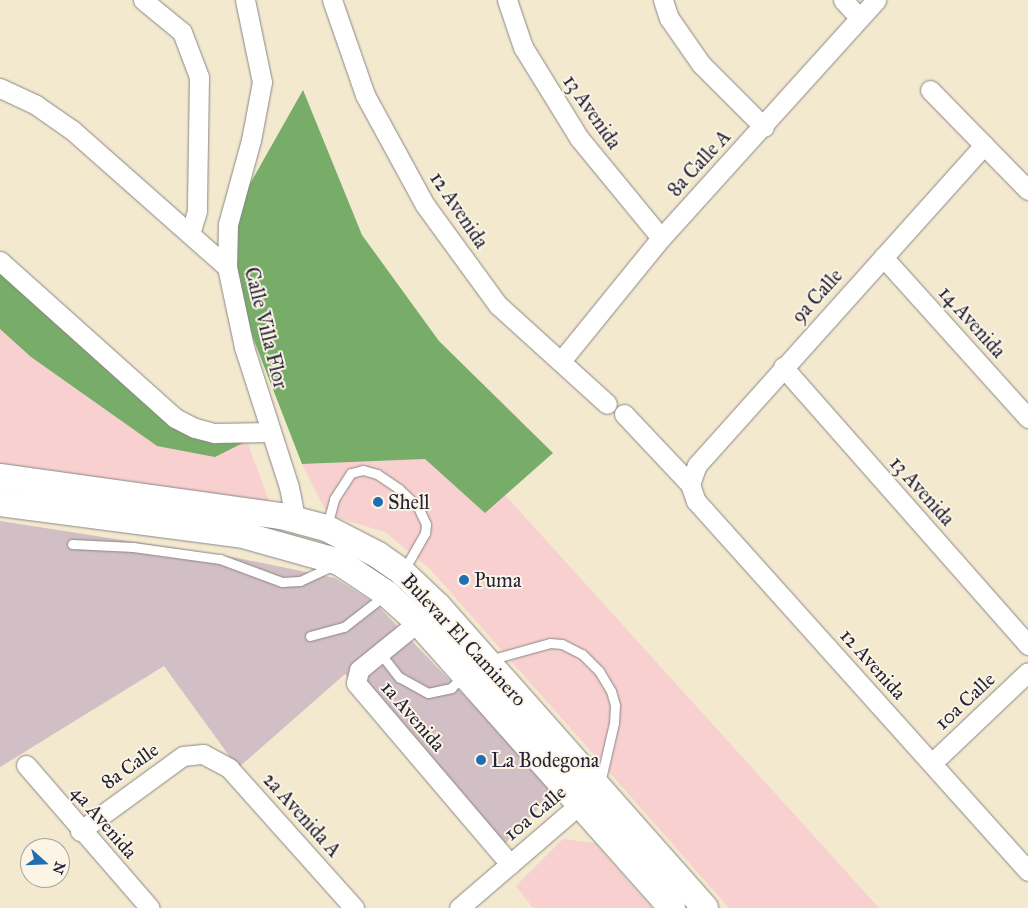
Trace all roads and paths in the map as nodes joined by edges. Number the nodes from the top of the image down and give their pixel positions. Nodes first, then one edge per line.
1 (143, 0) edge
2 (245, 0) edge
3 (332, 0) edge
4 (507, 0) edge
5 (663, 0) edge
6 (843, 0) edge
7 (876, 0) edge
8 (860, 17) junction
9 (0, 88) edge
10 (930, 90) dead end
11 (764, 127) junction
12 (984, 145) junction
13 (1028, 190) edge
14 (190, 234) junction
15 (661, 238) junction
16 (883, 257) junction
17 (0, 261) edge
18 (227, 267) junction
19 (561, 361) junction
20 (782, 368) junction
21 (607, 404) dead end
22 (624, 414) dead end
23 (1028, 418) edge
24 (271, 432) junction
25 (0, 477) edge
26 (690, 484) junction
27 (0, 503) edge
28 (295, 519) junction
29 (326, 528) junction
30 (72, 544) dead end
31 (294, 548) junction
32 (339, 562) junction
33 (402, 572) junction
34 (387, 594) junction
35 (418, 622) junction
36 (310, 636) dead end
37 (1028, 644) edge
38 (380, 653) junction
39 (487, 660) junction
40 (1028, 672) edge
41 (465, 674) junction
42 (212, 757) joint
43 (932, 763) junction
44 (26, 765) dead end
45 (589, 796) junction
46 (80, 831) junction
47 (505, 868) junction
48 (1028, 871) edge
49 (684, 903) edge
50 (150, 908) edge
51 (354, 908) edge
52 (459, 908) edge

1 - 14 street
2 - 18 street, Calle Villa Flor
3 - 19 street, 12 Avenida
4 - 15 street, 13 Avenida
5 - 11 street
6 - 8 street
7 - 8 street, 8a Calle A
8 - 11 street, 8a Calle A
9 - 14 street
10 - 12 street
11 - 15 street, 8a Calle A
12 - 13 street
12 - 16 street, 9a Calle
14 - 18 street
15 - 19 street, 8a Calle A
16 - 20 street, 9a Calle
16 - 23 street, 14 Avenida
17 - 24 street
18 - 24 street, Calle Villa Flor
19 - 21 street, 12 Avenida
20 - 26 street, 9a Calle
20 - 37 street, 13 Avenida
22 - 26 street, 12 Avenida
24 - 28 street, Calle Villa Flor
25 - 28 main road, Bulevar El Caminero
26 - 43 street, 12 Avenida
27 - 31 main road, Bulevar El Caminero
28 - 29 main road, Bulevar El Caminero
28 - 31 main road
29 - 33 main road, Bulevar El Caminero
29 - 33 lane
30 - 32 lane
31 - 32 main road, Bulevar El Caminero
32 - 34 main road, Bulevar El Caminero
33 - 39 main road, Bulevar El Caminero
34 - 35 main road, Bulevar El Caminero
34 - 36 lane
35 - 38 street, 1a Avenida
35 - 41 main road, Bulevar El Caminero
38 - 41 lane
38 - 47 street, 1a Avenida
39 - 45 main road, Bulevar El Caminero
39 - 45 lane
40 - 43 street, 10a Calle
41 - 45 main road, Bulevar El Caminero
42 - 46 street, 8a Calle
42 - 51 street, 2a Avenida A
43 - 48 street, 12 Avenida
44 - 46 street, 4a Avenida
45 - 47 street, 10a Calle
45 - 49 main road, Bulevar El Caminero
46 - 50 street, 4a Avenida
47 - 52 street, 10a Calle

